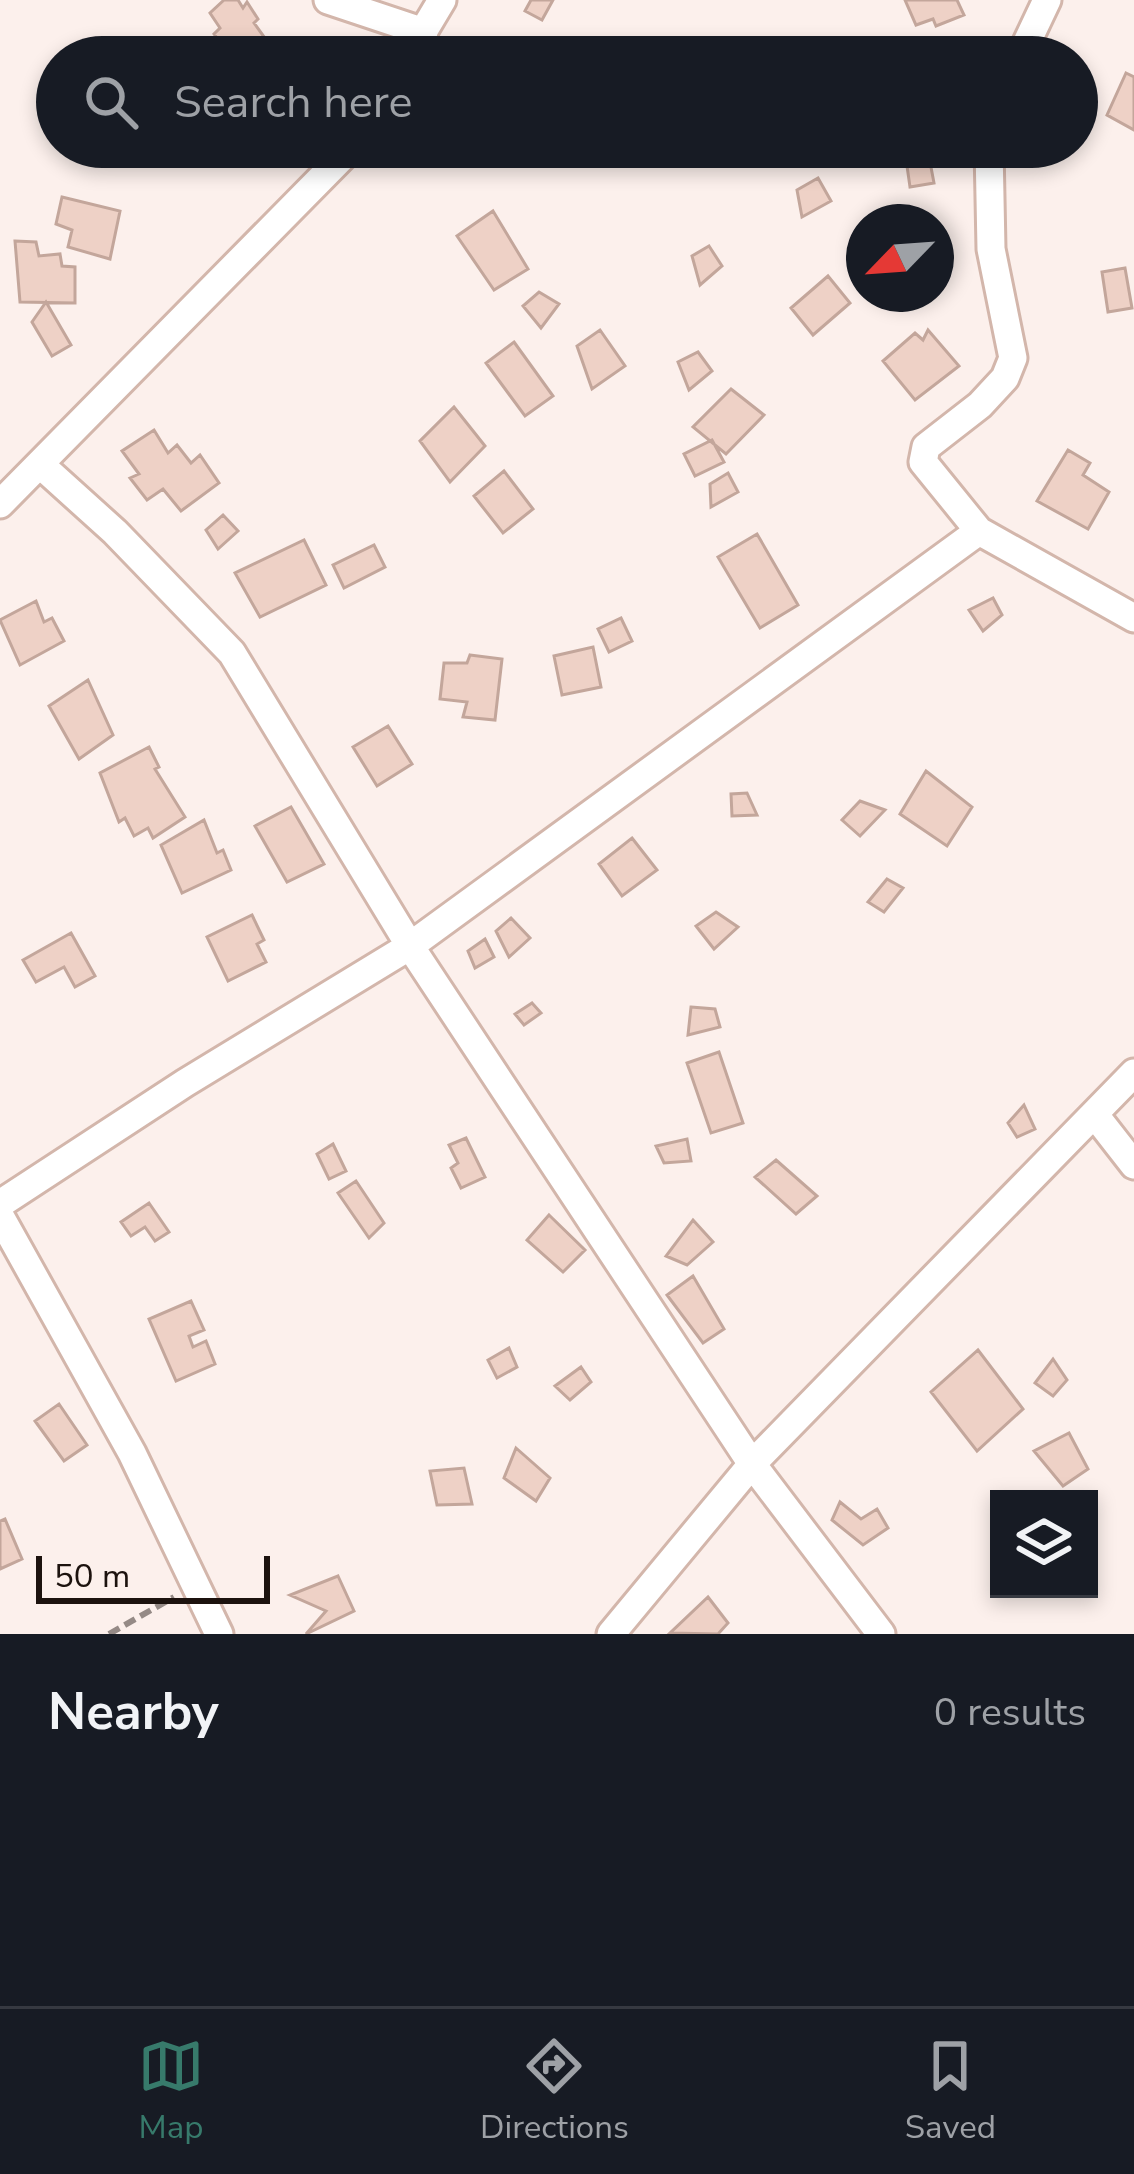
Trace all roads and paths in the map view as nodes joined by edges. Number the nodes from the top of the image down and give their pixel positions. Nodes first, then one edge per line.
1 (328, 0) edge
2 (442, 0) edge
3 (1047, 0) edge
4 (424, 32) junction
5 (421, 36) edge
6 (1031, 36) edge
7 (332, 168) edge
8 (989, 168) edge
9 (43, 466) junction
10 (0, 505) edge
11 (979, 531) junction
12 (1134, 618) edge
13 (410, 946) junction
14 (1134, 1073) edge
15 (1095, 1115) junction
16 (1134, 1165) edge
17 (0, 1204) edge
18 (0, 1216) edge
19 (752, 1464) junction
20 (196, 1585) junction
21 (110, 1634) edge
22 (219, 1634) edge
23 (610, 1634) edge
24 (881, 1634) edge

1 - 4 street
2 - 4 street
3 - 6 street
4 - 5 street
7 - 9 street
8 - 11 street
9 - 10 street
9 - 13 street
11 - 12 street
11 - 13 street
13 - 17 street
13 - 19 street
14 - 15 street
15 - 16 street
15 - 19 street
18 - 20 street
19 - 23 street
19 - 24 street
20 - 21 path
20 - 22 street

